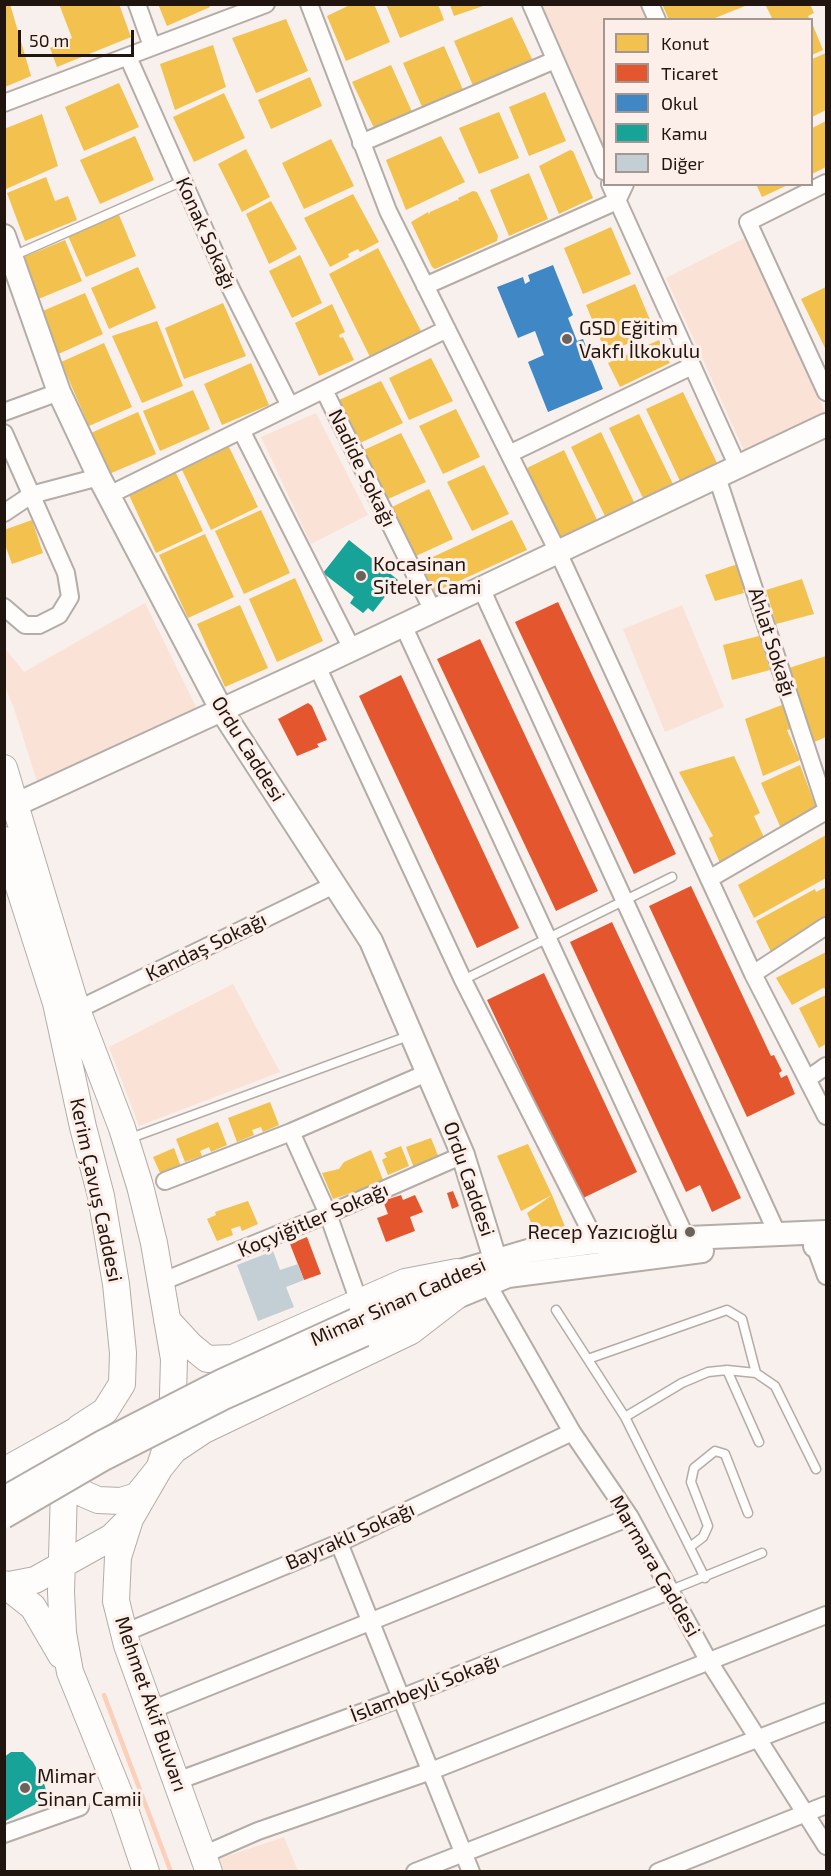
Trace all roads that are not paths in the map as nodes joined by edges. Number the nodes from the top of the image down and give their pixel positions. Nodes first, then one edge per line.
1 (137, 4) edge
2 (267, 4) edge
3 (309, 4) edge
4 (531, 4) edge
5 (650, 4) edge
6 (656, 18) edge
7 (152, 46) junction
8 (128, 57) junction
9 (555, 60) junction
10 (4, 103) edge
11 (362, 143) junction
12 (603, 169) edge
13 (183, 181) junction
14 (826, 183) edge
15 (611, 186) edge
16 (624, 186) edge
17 (617, 201) junction
18 (8, 246) edge
19 (425, 286) junction
20 (447, 329) junction
21 (692, 366) junction
22 (324, 390) junction
23 (59, 392) junction
24 (826, 392) edge
25 (290, 406) junction
26 (4, 412) edge
27 (826, 425) edge
28 (241, 430) junction
29 (4, 433) edge
30 (509, 454) junction
31 (738, 467) junction
32 (717, 477) junction
33 (104, 486) junction
34 (31, 495) junction
35 (4, 513) edge
36 (558, 552) junction
37 (481, 588) junction
38 (4, 607) edge
39 (433, 611) junction
40 (403, 625) junction
41 (352, 649) junction
42 (317, 666) junction
43 (222, 711) junction
44 (4, 768) edge
45 (15, 804) junction
46 (826, 809) edge
47 (4, 840) edge
48 (672, 877) dead end
49 (709, 879) junction
50 (336, 884) junction
51 (624, 901) junction
52 (826, 926) edge
53 (548, 938) junction
54 (753, 974) junction
55 (463, 980) junction
56 (77, 1010) junction
57 (412, 1034) junction
58 (826, 1066) edge
59 (429, 1072) junction
60 (809, 1078) junction
61 (826, 1116) edge
62 (82, 1127) junction
63 (291, 1132) junction
64 (123, 1134) junction
65 (463, 1155) junction
66 (165, 1181) dead end
67 (328, 1215) junction
68 (826, 1224) edge
69 (777, 1233) junction
70 (686, 1238) junction
71 (596, 1242) junction
72 (824, 1243) edge
73 (495, 1259) junction
74 (826, 1276) edge
75 (161, 1282) junction
76 (458, 1283) junction
77 (487, 1283) junction
78 (556, 1310) dead end
79 (359, 1319) junction
80 (167, 1320) junction
81 (588, 1359) junction
82 (727, 1370) junction
83 (756, 1373) junction
84 (625, 1417) junction
85 (79, 1428) junction
86 (572, 1432) junction
87 (759, 1442) dead end
88 (65, 1466) junction
89 (159, 1469) junction
90 (816, 1469) dead end
91 (4, 1472) edge
92 (4, 1498) edge
93 (748, 1514) dead end
94 (4, 1517) edge
95 (630, 1517) junction
96 (130, 1519) junction
97 (339, 1543) junction
98 (690, 1547) junction
99 (762, 1553) dead end
100 (61, 1565) junction
101 (705, 1578) junction
102 (7, 1584) edge
103 (671, 1590) junction
104 (826, 1615) edge
105 (371, 1623) junction
106 (124, 1634) junction
107 (708, 1660) junction
108 (70, 1672) junction
109 (401, 1698) junction
110 (151, 1710) junction
111 (826, 1712) edge
112 (757, 1739) junction
113 (431, 1771) junction
114 (177, 1781) junction
115 (826, 1804) edge
116 (80, 1807) dead end
117 (807, 1814) junction
118 (4, 1834) edge
119 (826, 1846) edge
120 (464, 1853) junction
121 (206, 1863) edge
122 (146, 1872) edge
123 (415, 1872) edge
124 (471, 1872) edge
125 (658, 1872) edge

1 - 7 street
2 - 7 street
3 - 11 street
4 - 9 street
5 - 6 street
7 - 8 street
8 - 10 street
8 - 13 street, Konak Sokağı
9 - 11 street
9 - 12 street
11 - 19 street
13 - 18 lane
13 - 25 street, Konak Sokağı
14 - 24 street
15 - 17 street
16 - 17 street
17 - 19 street
17 - 21 street
18 - 23 street, Ordu Caddesi
19 - 20 street
20 - 22 street
20 - 30 street
21 - 30 street
21 - 31 street
22 - 25 street
22 - 39 street, Nadide Sokağı
23 - 26 street
23 - 33 street, Ordu Caddesi
25 - 28 street
27 - 31 street
28 - 33 street
28 - 41 street
29 - 34 street
30 - 36 street
31 - 32 street
32 - 36 street
32 - 46 street, Ahlat Sokağı
33 - 34 street
33 - 43 street, Ordu Caddesi
34 - 35 street
34 - 38 street
36 - 37 street
36 - 49 street
37 - 39 street
37 - 51 street
39 - 40 street
40 - 41 street
40 - 53 street
41 - 42 street
42 - 43 street
42 - 55 street
43 - 45 street
43 - 50 street, Ordu Caddesi
44 - 45 main road, Kerim Çavuş Caddesi
45 - 56 main road, Kerim Çavuş Caddesi
46 - 49 street
47 - 62 main road, Kerim Çavuş Caddesi
48 - 51 lane
49 - 54 street
50 - 56 street, Kandaş Sokağı
50 - 57 street, Ordu Caddesi
51 - 53 lane
51 - 69 street
52 - 54 street
53 - 55 lane
53 - 70 street
54 - 60 street
55 - 71 street
56 - 64 main road, Kerim Çavuş Caddesi
57 - 59 street, Ordu Caddesi
57 - 64 lane
58 - 60 street
59 - 63 street
59 - 65 street, Ordu Caddesi
60 - 61 street
62 - 64 main road
62 - 85 main road, Kerim Çavuş Caddesi
63 - 66 street
63 - 67 street
64 - 75 main road, Kerim Çavuş Caddesi
65 - 67 street, Koçyiğitler Sokağı
65 - 73 street, Ordu Caddesi
67 - 75 street, Koçyiğitler Sokağı
67 - 79 street
68 - 69 street
69 - 70 street, Mimar Sinan Caddesi
69 - 72 street, Mimar Sinan Caddesi
70 - 71 street, Mimar Sinan Caddesi
71 - 73 street, Mimar Sinan Caddesi
72 - 74 street
72 - 77 street, Mimar Sinan Caddesi
73 - 76 street, Mimar Sinan Caddesi
75 - 80 main road, Kerim Çavuş Caddesi
76 - 77 street, Mimar Sinan Caddesi
76 - 79 main road
76 - 89 main road
77 - 86 street, Marmara Caddesi
78 - 81 lane
79 - 80 main road
79 - 92 street, Mimar Sinan Caddesi, bridge
79 - 94 street, Mimar Sinan Caddesi, bridge
80 - 89 main road, Kerim Çavuş Caddesi
81 - 83 lane
81 - 84 lane
82 - 83 lane
82 - 84 lane
82 - 87 lane
83 - 90 lane
84 - 98 lane
85 - 88 main road, Kerim Çavuş Caddesi
85 - 91 main road
86 - 95 street, Marmara Caddesi
86 - 97 street, Bayraklı Sokağı
88 - 89 main road
88 - 100 main road, Kerim Çavuş Caddesi
89 - 96 main road, Mehmet Akif Bulvarı
93 - 98 lane
95 - 103 street, Marmara Caddesi
95 - 105 street
96 - 100 main road
96 - 106 main road, Mehmet Akif Bulvarı
97 - 105 street
97 - 106 street, Bayraklı Sokağı
98 - 101 lane
99 - 101 lane
100 - 102 main road
100 - 108 main road, Kerim Çavuş Caddesi
101 - 103 lane
102 - 108 main road
103 - 107 street, Marmara Caddesi
103 - 109 street, İslambeyli Sokağı
104 - 107 street
105 - 109 street
105 - 110 street
106 - 110 main road, Mehmet Akif Bulvarı
107 - 112 street, Marmara Caddesi
107 - 113 street
108 - 122 main road, Kerim Çavuş Caddesi
109 - 113 street
109 - 114 street, İslambeyli Sokağı
110 - 114 main road, Mehmet Akif Bulvarı
111 - 112 street
112 - 117 street, Marmara Caddesi
112 - 120 street
113 - 120 street
113 - 121 street
114 - 121 main road, Mehmet Akif Bulvarı
115 - 117 street
116 - 118 street
117 - 119 street, Marmara Caddesi
117 - 125 street
120 - 123 street
120 - 124 street

